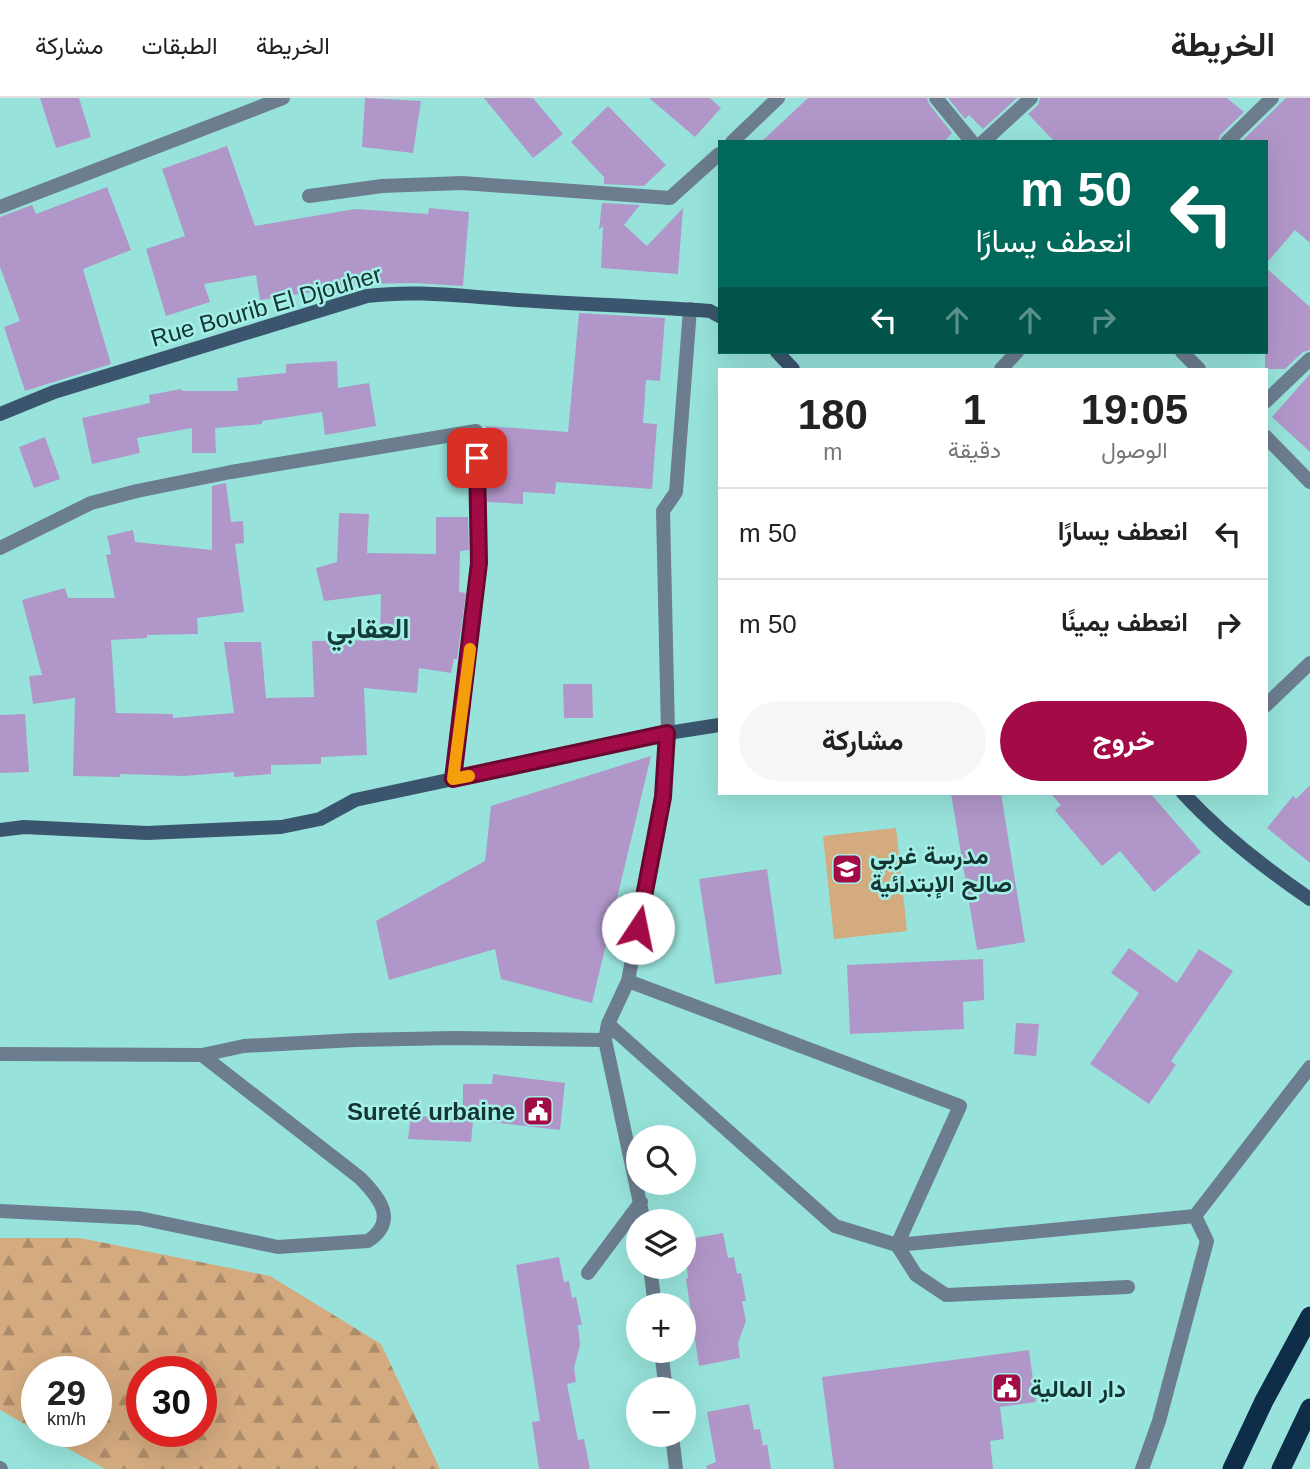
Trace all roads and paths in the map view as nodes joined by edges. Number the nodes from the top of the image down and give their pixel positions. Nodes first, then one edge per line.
1 (284, 98) edge
2 (778, 98) edge
3 (936, 98) edge
4 (1031, 98) edge
5 (1272, 98) edge
6 (734, 140) edge
7 (970, 140) edge
8 (985, 140) edge
9 (1229, 140) edge
10 (718, 155) edge
11 (309, 196) dead end
12 (0, 207) edge
13 (690, 309) junction
14 (718, 316) edge
15 (779, 354) edge
16 (1015, 354) edge
17 (1184, 354) edge
18 (1310, 359) edge
19 (792, 368) edge
20 (1002, 368) edge
21 (1198, 368) edge
22 (1268, 399) edge
23 (0, 414) edge
24 (1268, 439) edge
25 (1310, 482) edge
26 (0, 548) edge
27 (1310, 663) edge
28 (1268, 703) edge
29 (718, 725) edge
30 (667, 733) junction
31 (453, 779) junction
32 (1185, 795) edge
33 (0, 830) edge
34 (1310, 899) edge
35 (628, 981) junction
36 (608, 1024) junction
37 (604, 1040) junction
38 (0, 1054) edge
39 (202, 1055) junction
40 (1310, 1067) edge
41 (641, 1202) junction
42 (642, 1209) edge
43 (0, 1211) edge
44 (1195, 1216) junction
45 (897, 1245) junction
46 (588, 1273) dead end
47 (1128, 1287) dead end
48 (1310, 1316) edge
49 (1310, 1408) edge
50 (673, 1447) edge
51 (676, 1469) edge
52 (1143, 1469) edge
53 (1232, 1469) edge
54 (1281, 1469) edge

1 - 12 street
2 - 6 street
3 - 7 street
4 - 8 street
5 - 9 street
10 - 11 street
13 - 14 main road, Rue Bourib El Djouher
13 - 23 main road, Rue Bourib El Djouher
13 - 30 street
15 - 19 main road
16 - 20 street
17 - 21 street
18 - 22 street
24 - 25 street
26 - 31 street
27 - 28 street
29 - 30 main road
30 - 31 main road
30 - 35 street
31 - 33 main road
32 - 34 main road
35 - 36 street
35 - 45 street
36 - 37 street
36 - 45 street
37 - 39 street
37 - 41 street
38 - 39 street
39 - 43 street
40 - 44 street
41 - 42 street
41 - 46 street
44 - 45 street
44 - 52 street
45 - 47 street
48 - 53 highway
49 - 54 highway
50 - 51 street

